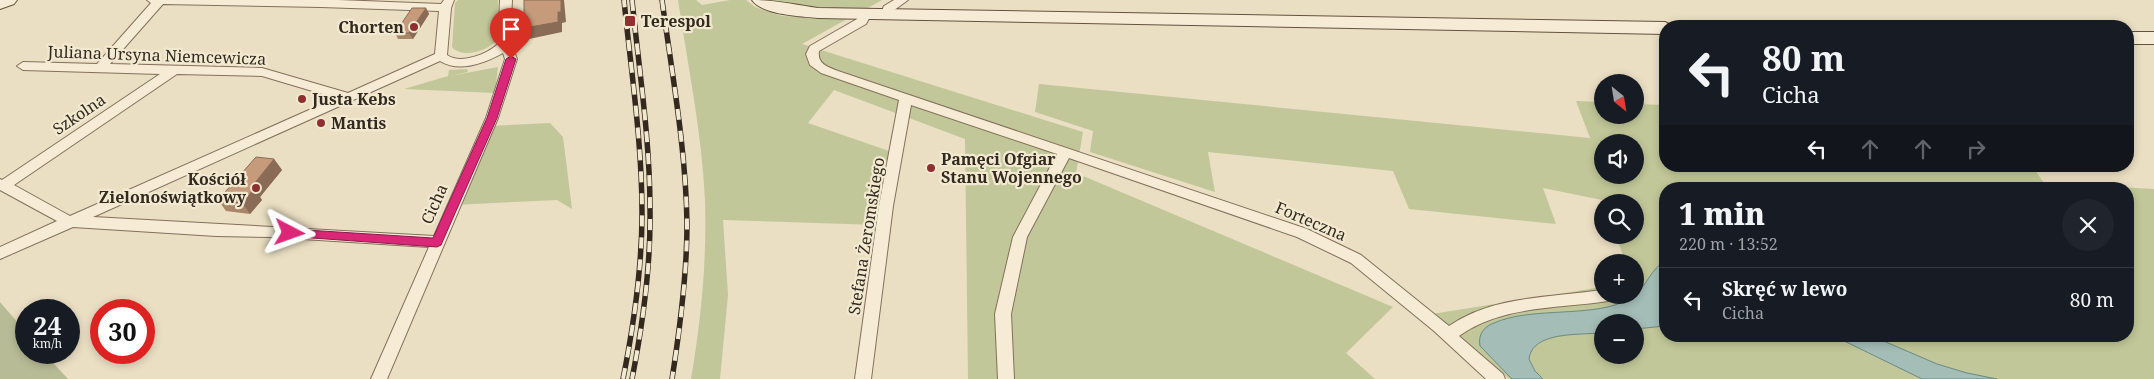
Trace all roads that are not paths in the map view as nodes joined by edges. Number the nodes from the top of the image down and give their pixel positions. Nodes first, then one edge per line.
1 (8, 0) edge
2 (153, 0) edge
3 (160, 0) edge
4 (412, 0) edge
5 (506, 0) edge
6 (762, 0) edge
7 (902, 0) edge
8 (0, 4) edge
9 (447, 4) edge
10 (400, 5) junction
11 (862, 13) junction
12 (886, 13) junction
13 (1659, 28) edge
14 (2134, 38) edge
15 (2154, 38) edge
16 (506, 42) junction
17 (441, 56) junction
18 (23, 66) dead end
19 (100, 69) junction
20 (173, 71) junction
21 (348, 97) junction
22 (906, 98) junction
23 (1072, 154) junction
24 (2, 184) edge
25 (68, 221) junction
26 (437, 242) junction
27 (0, 253) edge
28 (1594, 297) edge
29 (1448, 336) junction
30 (379, 379) edge
31 (863, 379) edge
32 (1006, 379) edge
33 (1497, 379) edge

1 - 8 main road
2 - 3 street
3 - 10 street
3 - 19 street
4 - 10 street
5 - 16 street, Cicha
6 - 11 main road
7 - 12 street
9 - 10 street
9 - 17 street
11 - 12 main road
11 - 22 street, Forteczna
12 - 13 main road
14 - 15 main road
16 - 17 street
16 - 26 street, Cicha
17 - 21 street
18 - 19 street, Juliana Ursyna Niemcewicza
19 - 20 street, Juliana Ursyna Niemcewicza
20 - 21 street, Juliana Ursyna Niemcewicza
20 - 24 street, Szkolna
21 - 25 street
22 - 23 street, Forteczna
22 - 31 street, Stefana Żeromskiego
23 - 29 street, Forteczna
23 - 32 street
24 - 25 street
25 - 26 street
25 - 27 street
26 - 30 street, Cicha
28 - 29 street
29 - 33 street, Forteczna

